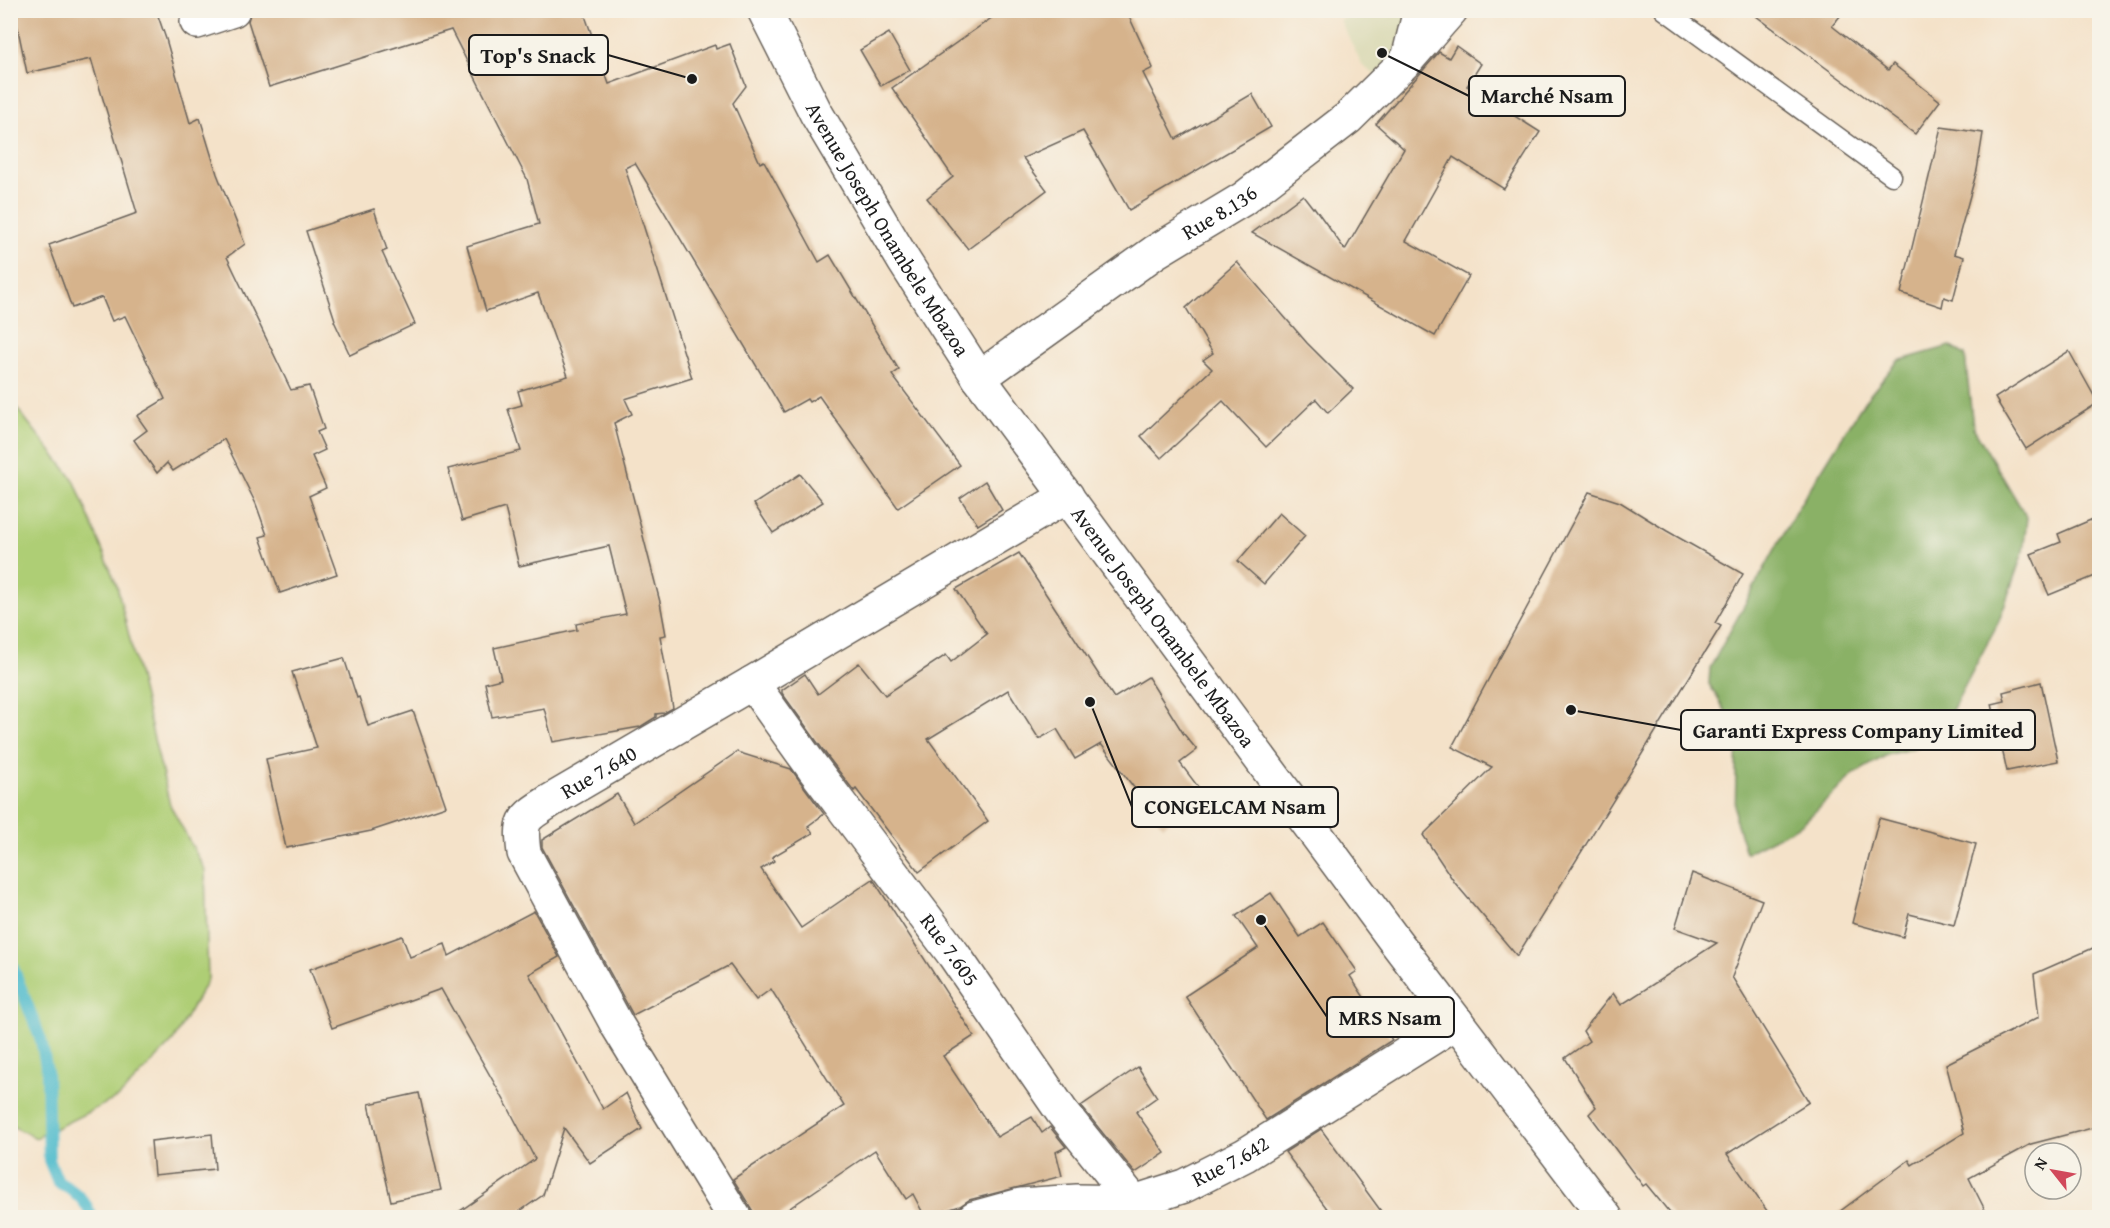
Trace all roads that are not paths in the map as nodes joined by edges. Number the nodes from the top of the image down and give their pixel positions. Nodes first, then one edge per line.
1 (233, 10) edge
2 (764, 10) edge
3 (1420, 10) edge
4 (1451, 10) edge
5 (1664, 10) edge
6 (197, 22) dead end
7 (1408, 59) junction
8 (1892, 176) dead end
9 (979, 378) junction
10 (1067, 496) junction
11 (752, 683) junction
12 (1457, 1022) junction
13 (1137, 1210) edge
14 (735, 1218) edge
15 (974, 1218) edge
16 (1606, 1218) edge

1 - 6 street
2 - 9 street, Avenue Joseph Onambele Mbazoa
3 - 7 street
4 - 7 street, Rue 8.136
5 - 8 lane
7 - 9 street, Rue 8.136
9 - 10 street, Avenue Joseph Onambele Mbazoa
10 - 11 street, Rue 7.640
10 - 12 street, Avenue Joseph Onambele Mbazoa
11 - 13 street, Rue 7.605
11 - 14 street, Rue 7.640
12 - 13 street, Rue 7.642
12 - 16 street, Avenue Joseph Onambele Mbazoa
13 - 15 street, Rue 7.642

